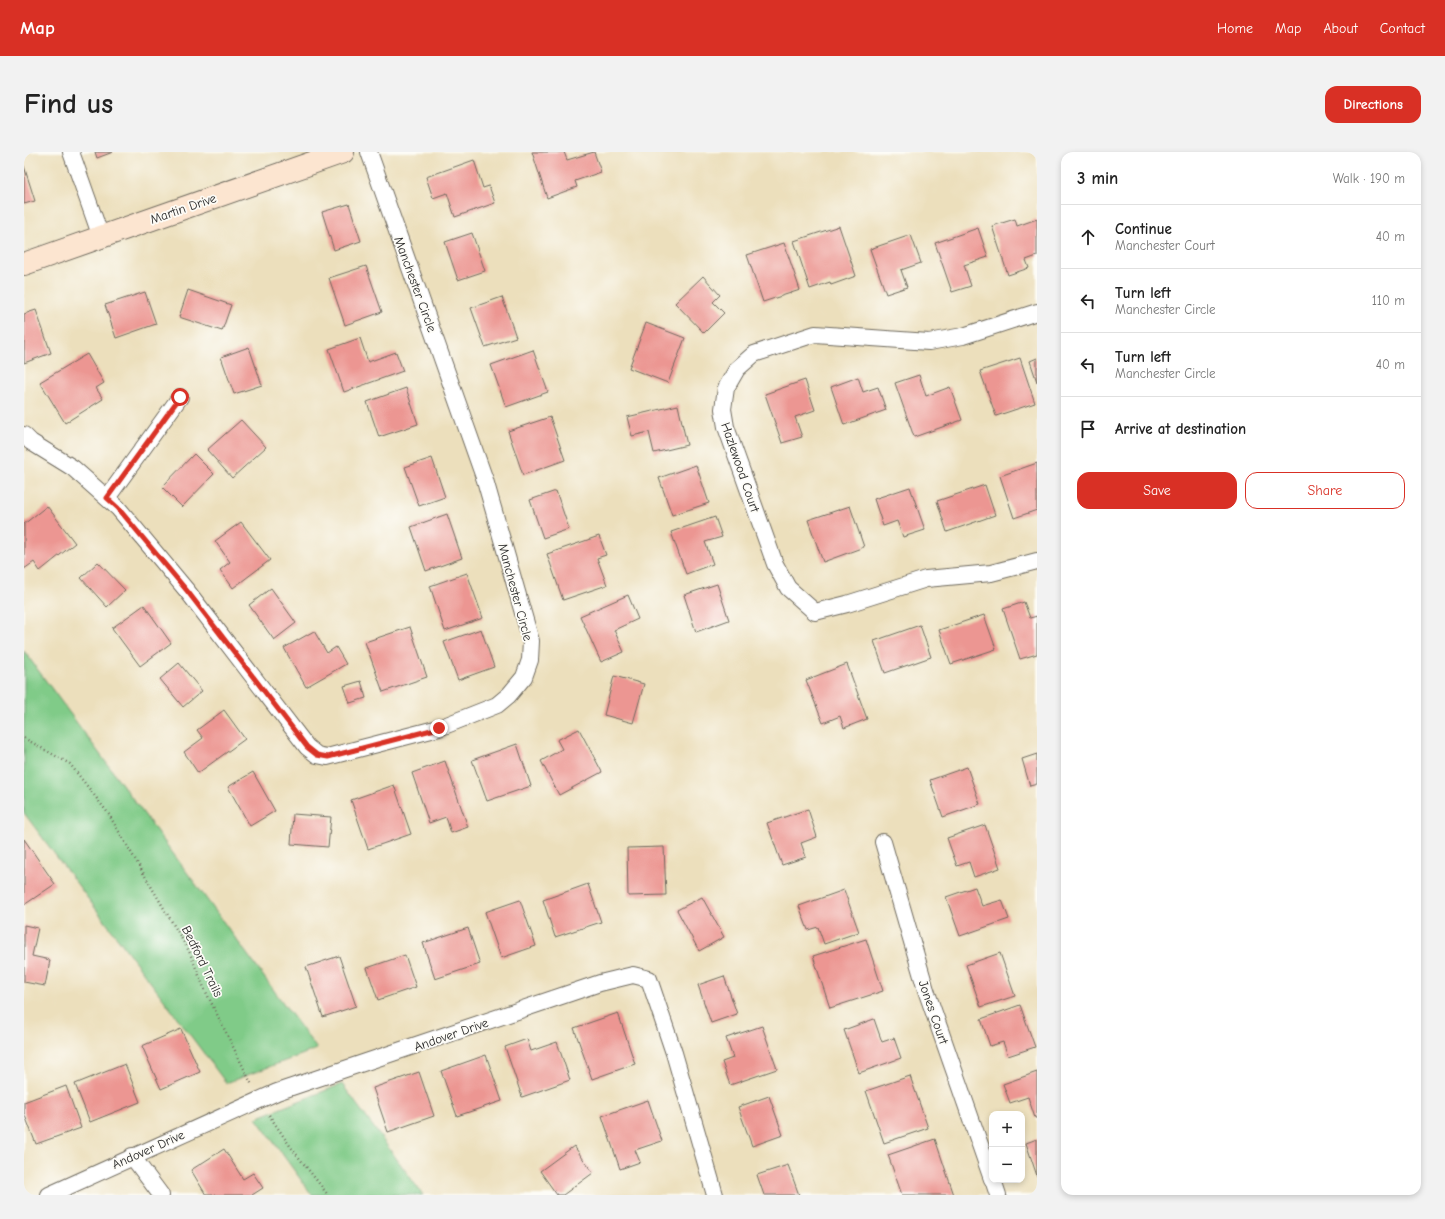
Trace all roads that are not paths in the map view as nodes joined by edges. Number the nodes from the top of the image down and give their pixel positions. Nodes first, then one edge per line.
1 (71, 152) edge
2 (343, 152) edge
3 (369, 152) edge
4 (102, 237) junction
5 (24, 264) edge
6 (1037, 312) edge
7 (180, 397) dead end
8 (24, 435) edge
9 (107, 498) junction
10 (1037, 561) edge
11 (883, 842) dead end
12 (132, 1156) junction
13 (989, 1170) edge
14 (994, 1183) edge
15 (49, 1195) edge
16 (161, 1195) edge
17 (715, 1195) edge
18 (998, 1195) edge

1 - 4 street
2 - 4 street, Martin Drive
3 - 9 street, Manchester Circle
4 - 5 street, Martin Drive
6 - 10 street, Hazlewood Court
7 - 9 street
8 - 9 street, Manchester Circle
11 - 13 street, Jones Court
12 - 15 street, Andover Drive
12 - 16 street
12 - 17 street, Andover Drive
14 - 18 street, Jones Court

